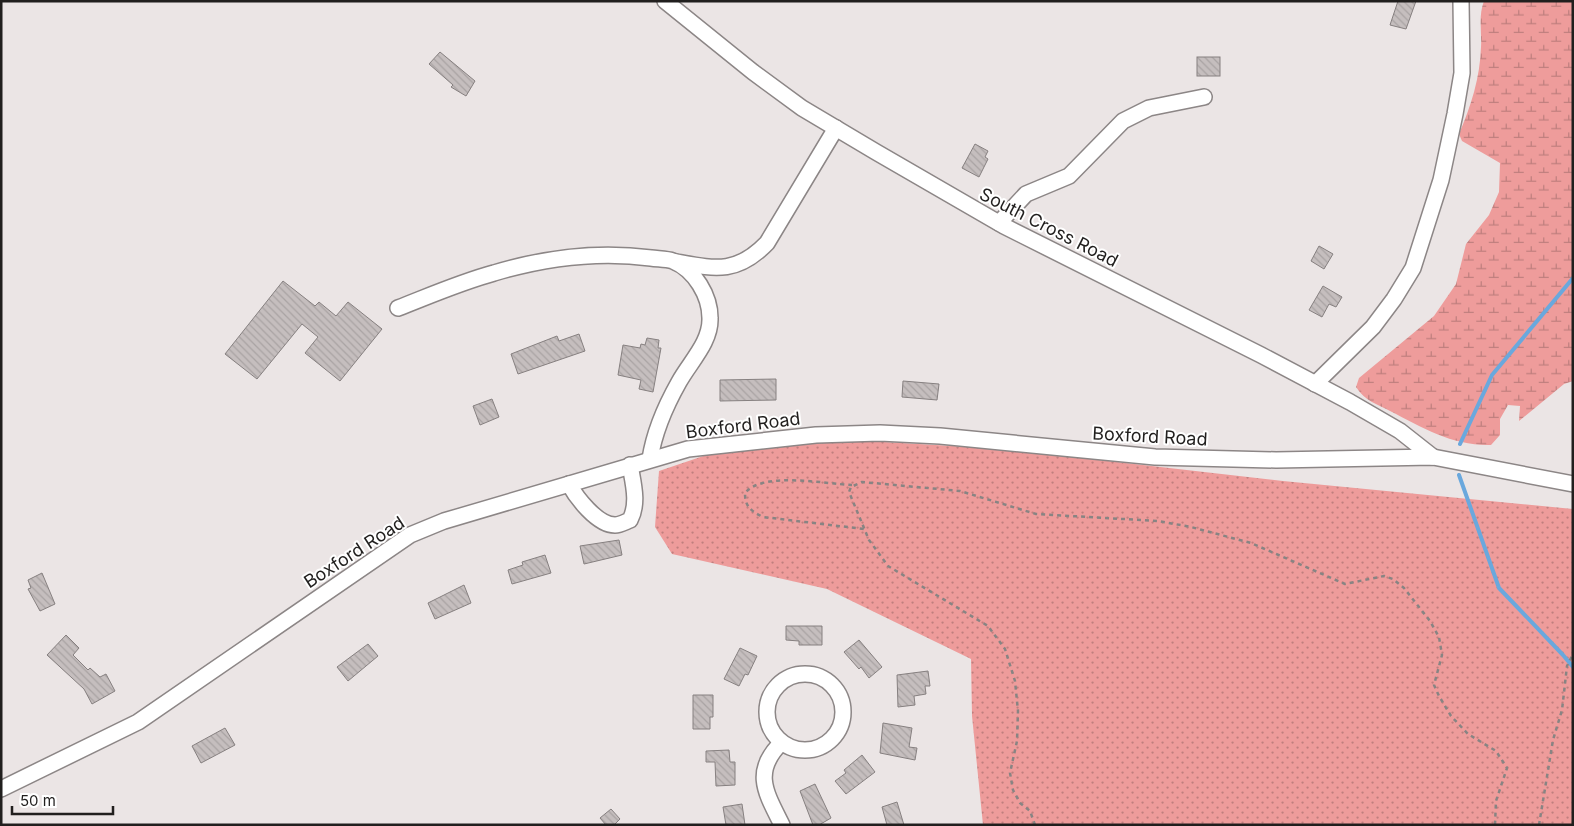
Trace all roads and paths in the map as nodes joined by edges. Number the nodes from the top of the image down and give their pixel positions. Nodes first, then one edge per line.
1 (665, 1) edge
2 (1461, 1) edge
3 (1204, 97) dead end
4 (836, 128) junction
5 (999, 223) junction
6 (674, 261) junction
7 (398, 308) dead end
8 (1315, 384) junction
9 (1433, 457) junction
10 (650, 459) junction
11 (630, 465) junction
12 (568, 484) junction
13 (1573, 484) edge
14 (854, 485) junction
15 (864, 528) junction
16 (1573, 654) edge
17 (781, 743) junction
18 (1, 789) edge
19 (782, 825) edge
20 (1036, 825) edge
21 (1495, 825) edge
22 (1539, 825) edge

1 - 4 street, South Cross Road
2 - 8 street
3 - 5 street
4 - 5 street, South Cross Road
4 - 6 street
5 - 8 street, South Cross Road
6 - 7 street
6 - 10 street
8 - 9 street, South Cross Road
9 - 10 street, Boxford Road
9 - 13 street, Boxford Road
10 - 11 street, Boxford Road
11 - 12 street, Boxford Road
11 - 12 street
12 - 18 street, Boxford Road
14 - 15 path
14 - 15 path
14 - 21 path
15 - 20 path
16 - 22 path
17 - 17 street
17 - 19 street

